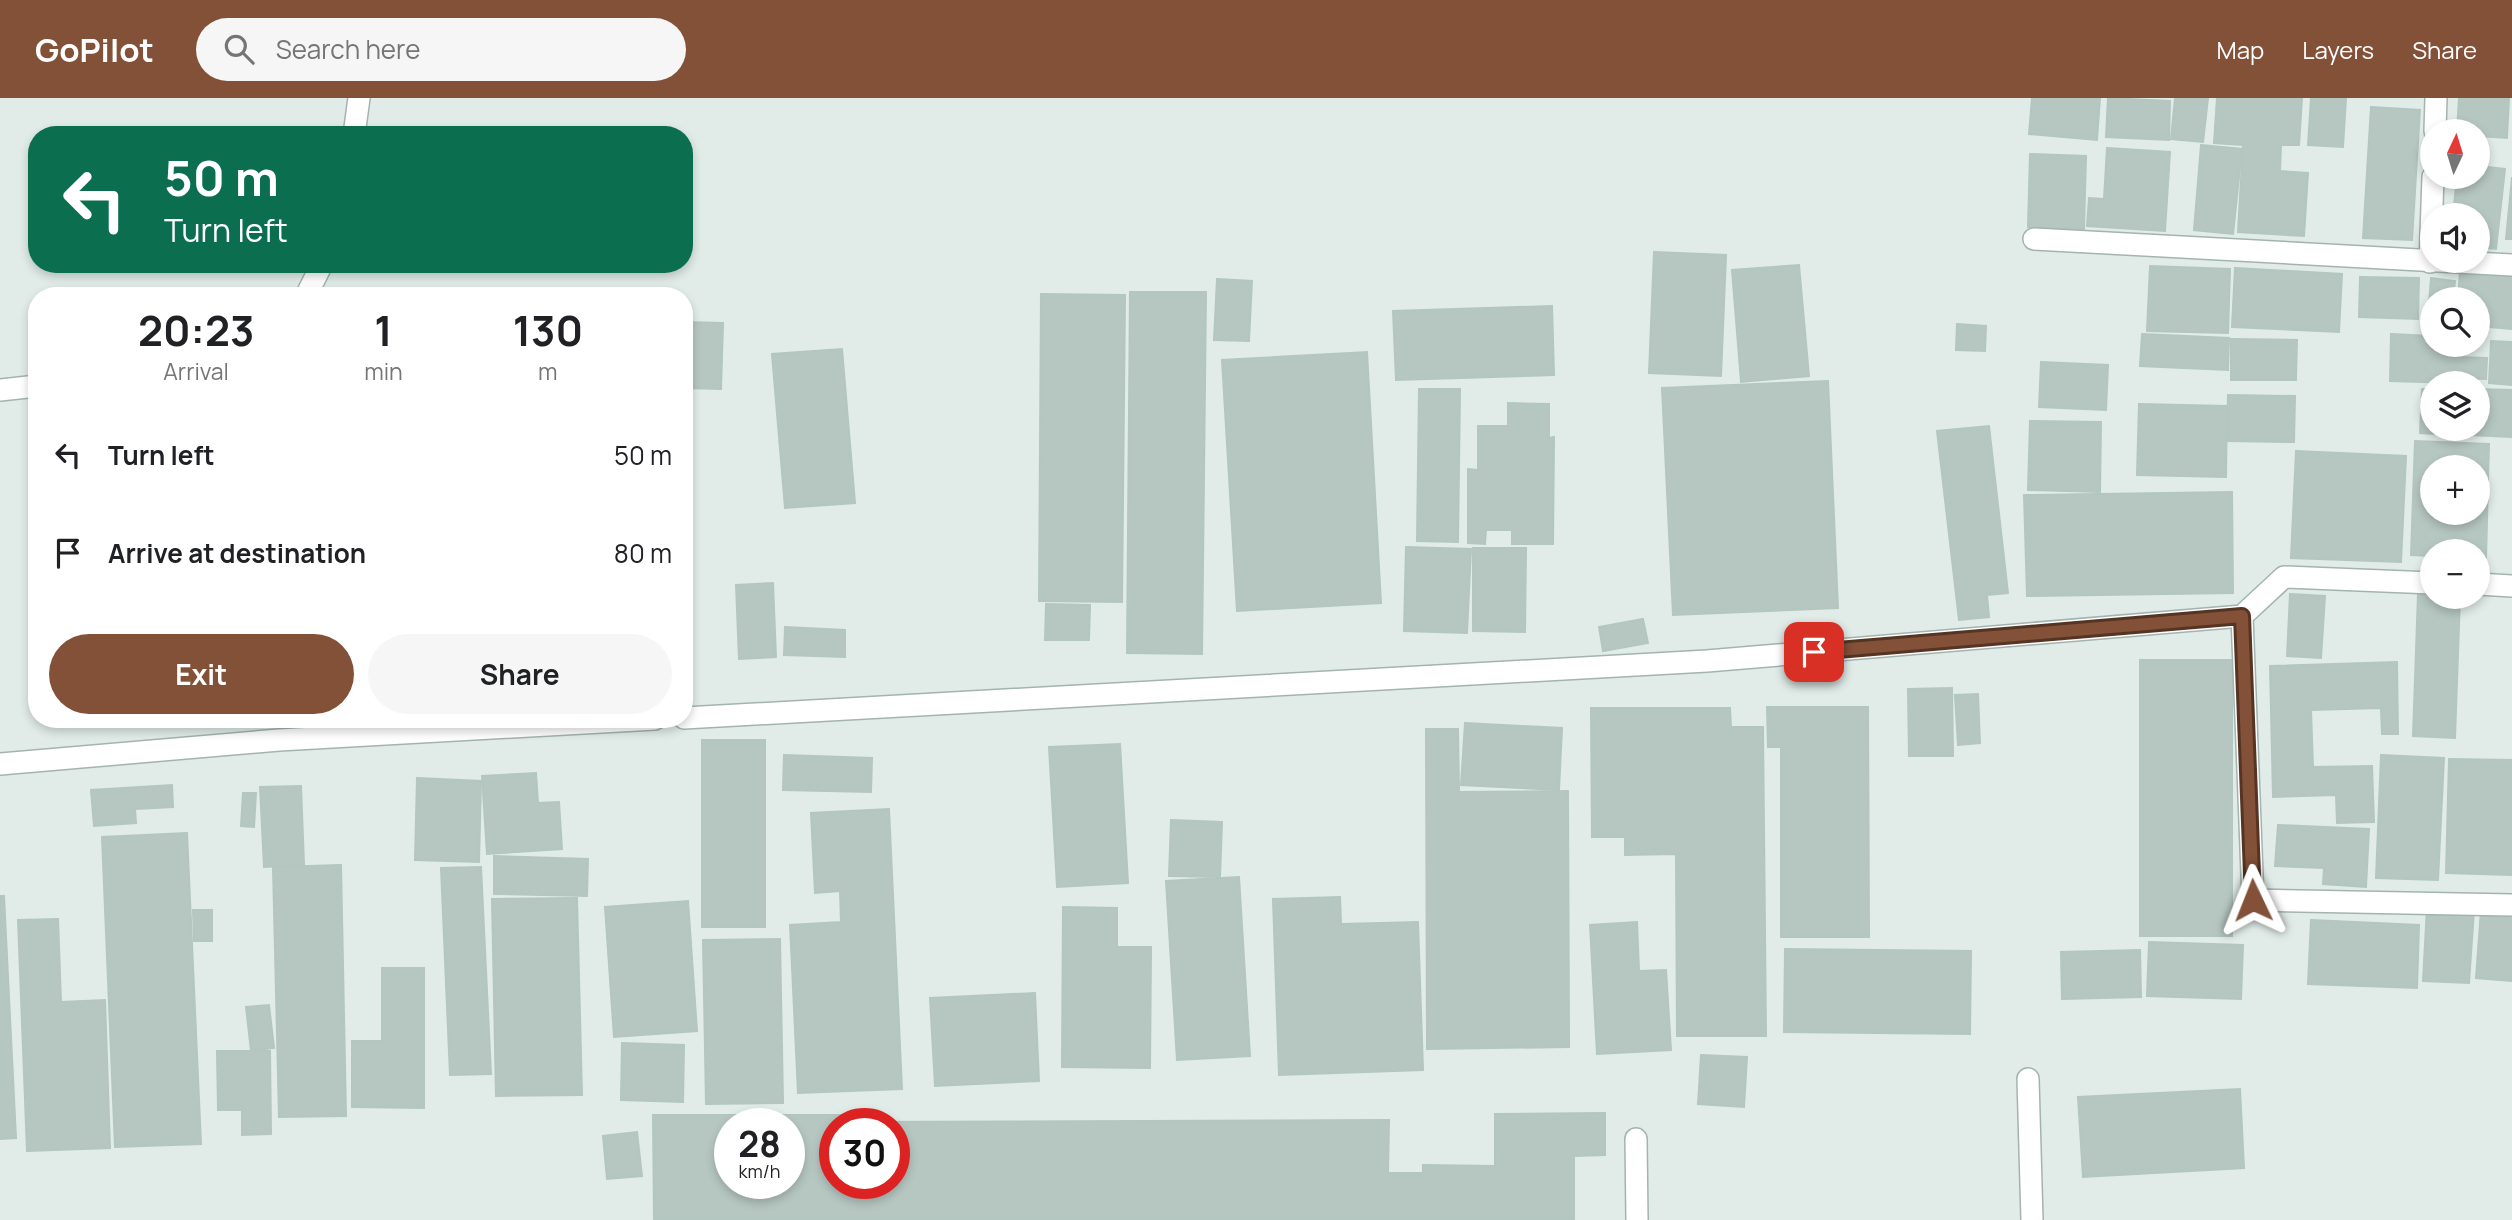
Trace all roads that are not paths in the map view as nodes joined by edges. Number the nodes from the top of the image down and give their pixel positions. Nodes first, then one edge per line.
1 (359, 98) edge
2 (2436, 98) edge
3 (2435, 119) edge
4 (355, 126) edge
5 (2034, 239) dead end
6 (2420, 261) edge
7 (2490, 264) edge
8 (2512, 265) edge
9 (28, 387) edge
10 (0, 390) edge
11 (2420, 583) edge
12 (2490, 585) edge
13 (2512, 586) edge
14 (2242, 616) junction
15 (693, 717) edge
16 (494, 728) edge
17 (0, 764) edge
18 (2512, 905) edge
19 (2028, 1079) dead end
20 (1636, 1139) dead end
21 (1637, 1220) edge
22 (2032, 1220) edge

1 - 4 street
2 - 3 street
5 - 6 street
7 - 8 street
9 - 10 street
11 - 14 street
12 - 13 street
14 - 15 street
14 - 18 street
16 - 17 street
19 - 22 street
20 - 21 street

